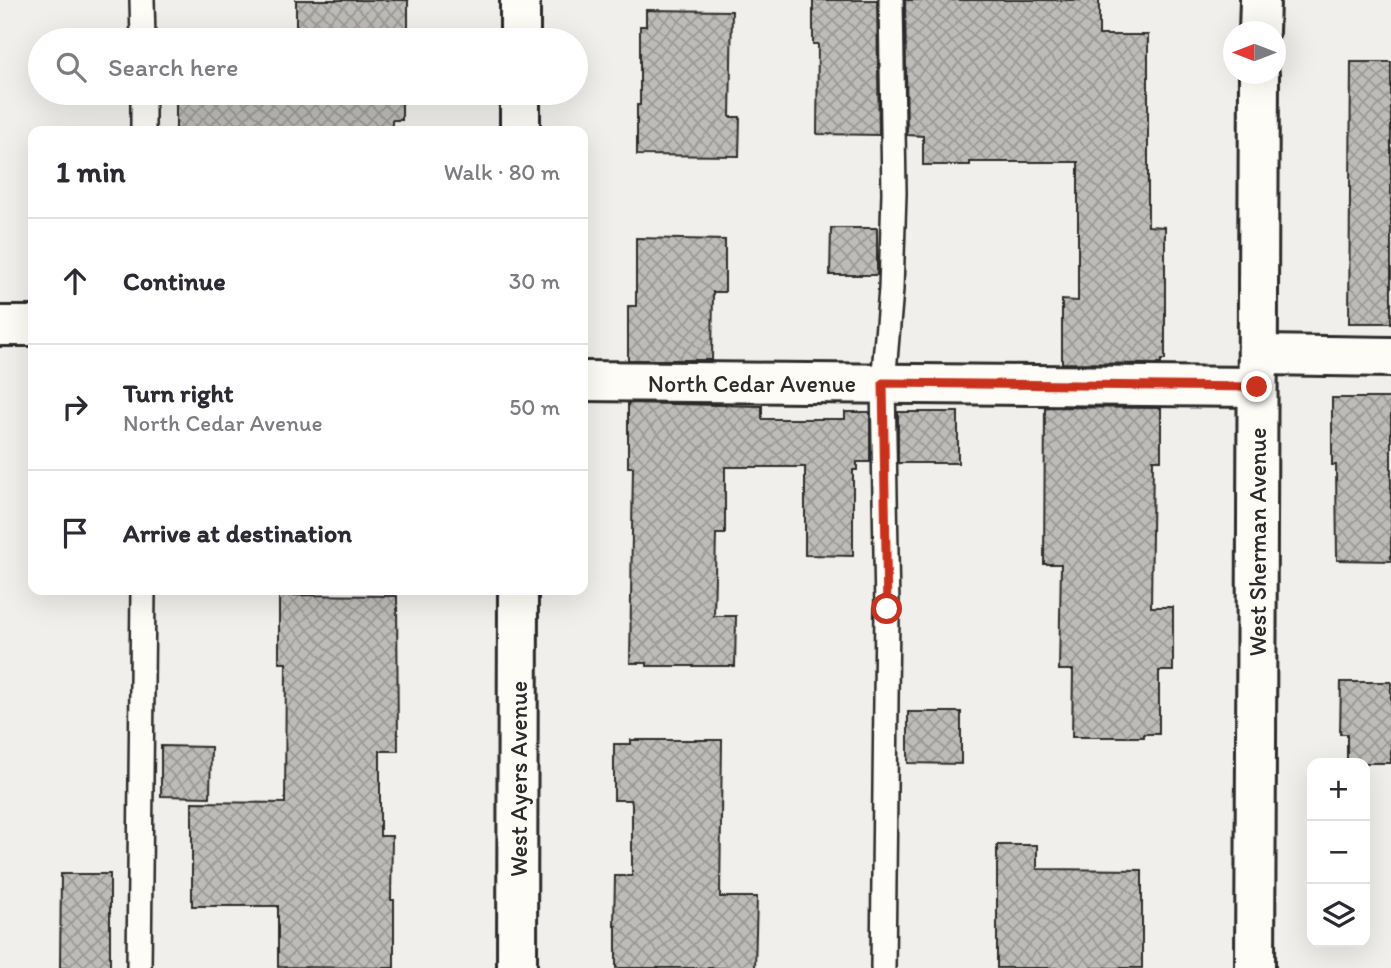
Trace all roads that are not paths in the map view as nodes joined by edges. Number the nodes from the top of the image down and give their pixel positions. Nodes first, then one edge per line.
1 (142, 0) edge
2 (520, 0) edge
3 (891, 0) edge
4 (1260, 0) edge
5 (1259, 21) edge
6 (143, 28) edge
7 (520, 28) edge
8 (1259, 84) edge
9 (143, 105) edge
10 (520, 105) edge
11 (143, 126) edge
12 (520, 126) edge
13 (0, 326) edge
14 (28, 326) edge
15 (1391, 357) edge
16 (1258, 371) junction
17 (588, 382) edge
18 (883, 383) junction
19 (143, 595) edge
20 (518, 595) edge
21 (139, 968) edge
22 (517, 968) edge
23 (883, 968) edge
24 (1255, 968) edge

1 - 6 lane
2 - 7 street
3 - 18 lane
4 - 5 street
8 - 16 street, West Sherman Avenue
9 - 11 lane
10 - 12 street
13 - 14 street
15 - 16 street, North Cedar Avenue
16 - 18 street, North Cedar Avenue
16 - 24 street, West Sherman Avenue
17 - 18 street, North Cedar Avenue
18 - 23 lane
19 - 21 lane
20 - 22 street, West Ayers Avenue

